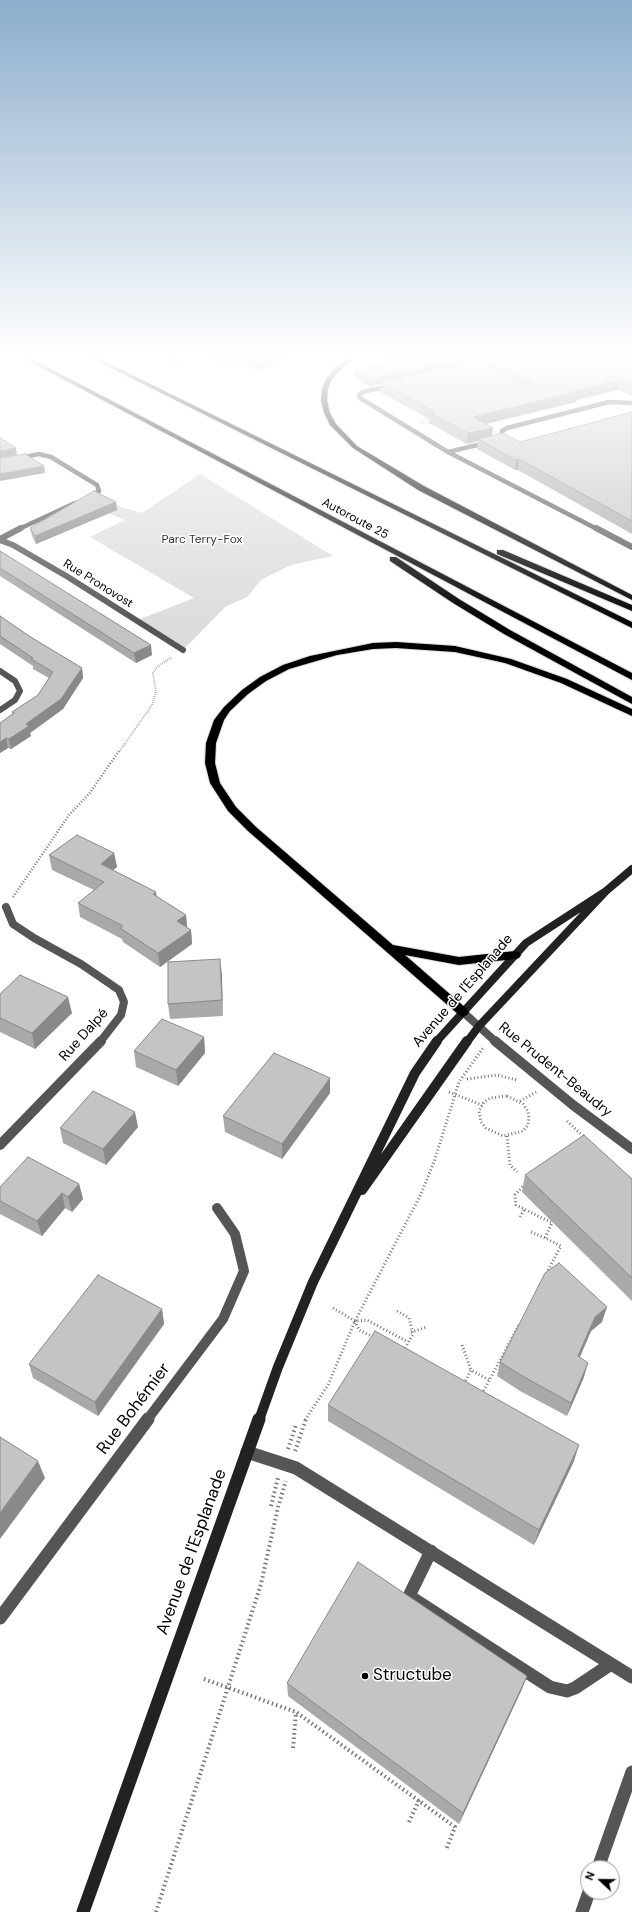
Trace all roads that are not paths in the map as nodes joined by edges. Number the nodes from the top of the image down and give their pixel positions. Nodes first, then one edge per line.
1 (195, 447) edge
2 (274, 447) edge
3 (355, 447) edge
4 (440, 447) edge
5 (469, 447) edge
6 (448, 452) junction
7 (0, 462) edge
8 (411, 515) junction
9 (340, 524) junction
10 (0, 539) edge
11 (632, 547) edge
12 (632, 598) edge
13 (632, 608) edge
14 (632, 625) edge
15 (183, 650) road end
16 (0, 671) edge
17 (632, 677) edge
18 (632, 701) edge
19 (0, 710) edge
20 (632, 713) edge
21 (632, 869) edge
22 (606, 891) junction
23 (6, 907) road end
24 (388, 948) junction
25 (515, 955) junction
26 (463, 1012) junction
27 (479, 1026) junction
28 (0, 1145) edge
29 (632, 1149) edge
30 (217, 1208) dead end
31 (348, 1210) junction
32 (247, 1452) junction
33 (431, 1551) junction
34 (0, 1618) edge
35 (611, 1664) junction
36 (632, 1676) edge
37 (632, 1772) edge
38 (601, 1860) edge
39 (586, 1900) edge
40 (83, 1912) edge
41 (582, 1912) edge

1 - 9 highway, Autoroute 25
2 - 8 highway, Autoroute 25
3 - 12 highway
4 - 6 street
5 - 6 street
6 - 11 street
7 - 10 street
8 - 13 highway
8 - 14 highway, Autoroute 25
9 - 17 highway, Autoroute 25
9 - 18 highway
10 - 15 street, Rue Pronovost
16 - 19 street
20 - 24 highway
21 - 22 street, Avenue de l'Esplanade
22 - 25 street, Avenue de l'Esplanade
22 - 27 street, Avenue de l'Esplanade
23 - 28 street, Rue Dalpé
24 - 25 highway
24 - 26 highway
25 - 26 street, Avenue de l'Esplanade
26 - 27 street, Rue Prudent-Beaudry
26 - 31 street, Avenue de l'Esplanade
27 - 29 street, Rue Prudent-Beaudry
27 - 31 street, Avenue de l'Esplanade
30 - 34 street, Rue Bohémier
31 - 32 street, Avenue de l'Esplanade
32 - 33 street
32 - 40 street, Avenue de l'Esplanade
33 - 35 street
33 - 35 street
35 - 36 street
37 - 38 street
39 - 41 street

